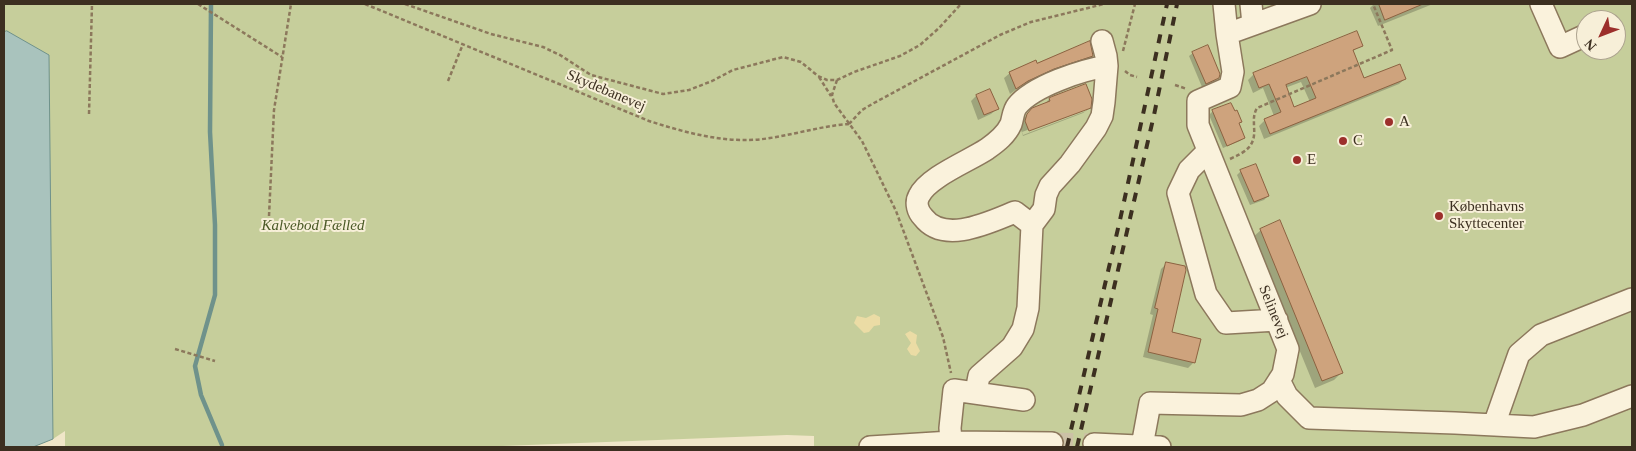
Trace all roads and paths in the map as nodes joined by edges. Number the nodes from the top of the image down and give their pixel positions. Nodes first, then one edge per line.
1 (92, 4) edge
2 (198, 4) edge
3 (291, 4) edge
4 (365, 4) edge
5 (405, 4) edge
6 (960, 4) edge
7 (1104, 4) edge
8 (1135, 4) edge
9 (1224, 4) edge
10 (1310, 4) edge
11 (1374, 4) edge
12 (1541, 4) edge
13 (1252, 14) edge
14 (1226, 34) junction
15 (1576, 40) edge
16 (1102, 41) dead end
17 (463, 44) junction
18 (282, 57) junction
19 (1118, 61) junction
20 (818, 76) junction
21 (1137, 77) dead end
22 (837, 80) junction
23 (448, 81) dead end
24 (834, 103) junction
25 (89, 114) dead end
26 (849, 124) junction
27 (1211, 158) junction
28 (269, 216) dead end
29 (1032, 225) junction
30 (1632, 299) edge
31 (1277, 320) junction
32 (175, 349) dead end
33 (215, 361) dead end
34 (1279, 380) junction
35 (954, 390) junction
36 (976, 392) junction
37 (1632, 396) edge
38 (1024, 400) dead end
39 (1494, 425) junction
40 (951, 442) junction
41 (1052, 443) dead end
42 (1094, 444) dead end
43 (870, 447) edge
44 (1151, 447) edge

1 - 25 path
2 - 18 path
3 - 18 path
4 - 17 path, Skydebanevej
5 - 20 path
6 - 22 path
7 - 26 path
8 - 19 path
9 - 14 street
10 - 13 street
11 - 27 path
12 - 15 street
13 - 14 street
14 - 27 street, Selinevej
16 - 19 street
17 - 23 path
17 - 26 path, Skydebanevej
18 - 28 path
19 - 21 path
19 - 29 street
19 - 29 street
20 - 22 path
20 - 24 path
22 - 24 path
24 - 26 path
26 - 35 path
27 - 31 street, Selinevej
27 - 31 street
29 - 36 street
30 - 39 street
31 - 34 street, Selinevej
32 - 33 path
34 - 39 street
34 - 44 street, Selinevej
35 - 36 street
35 - 40 street
36 - 38 street
37 - 39 street
40 - 41 street
40 - 43 street
42 - 44 street, Selinevej

